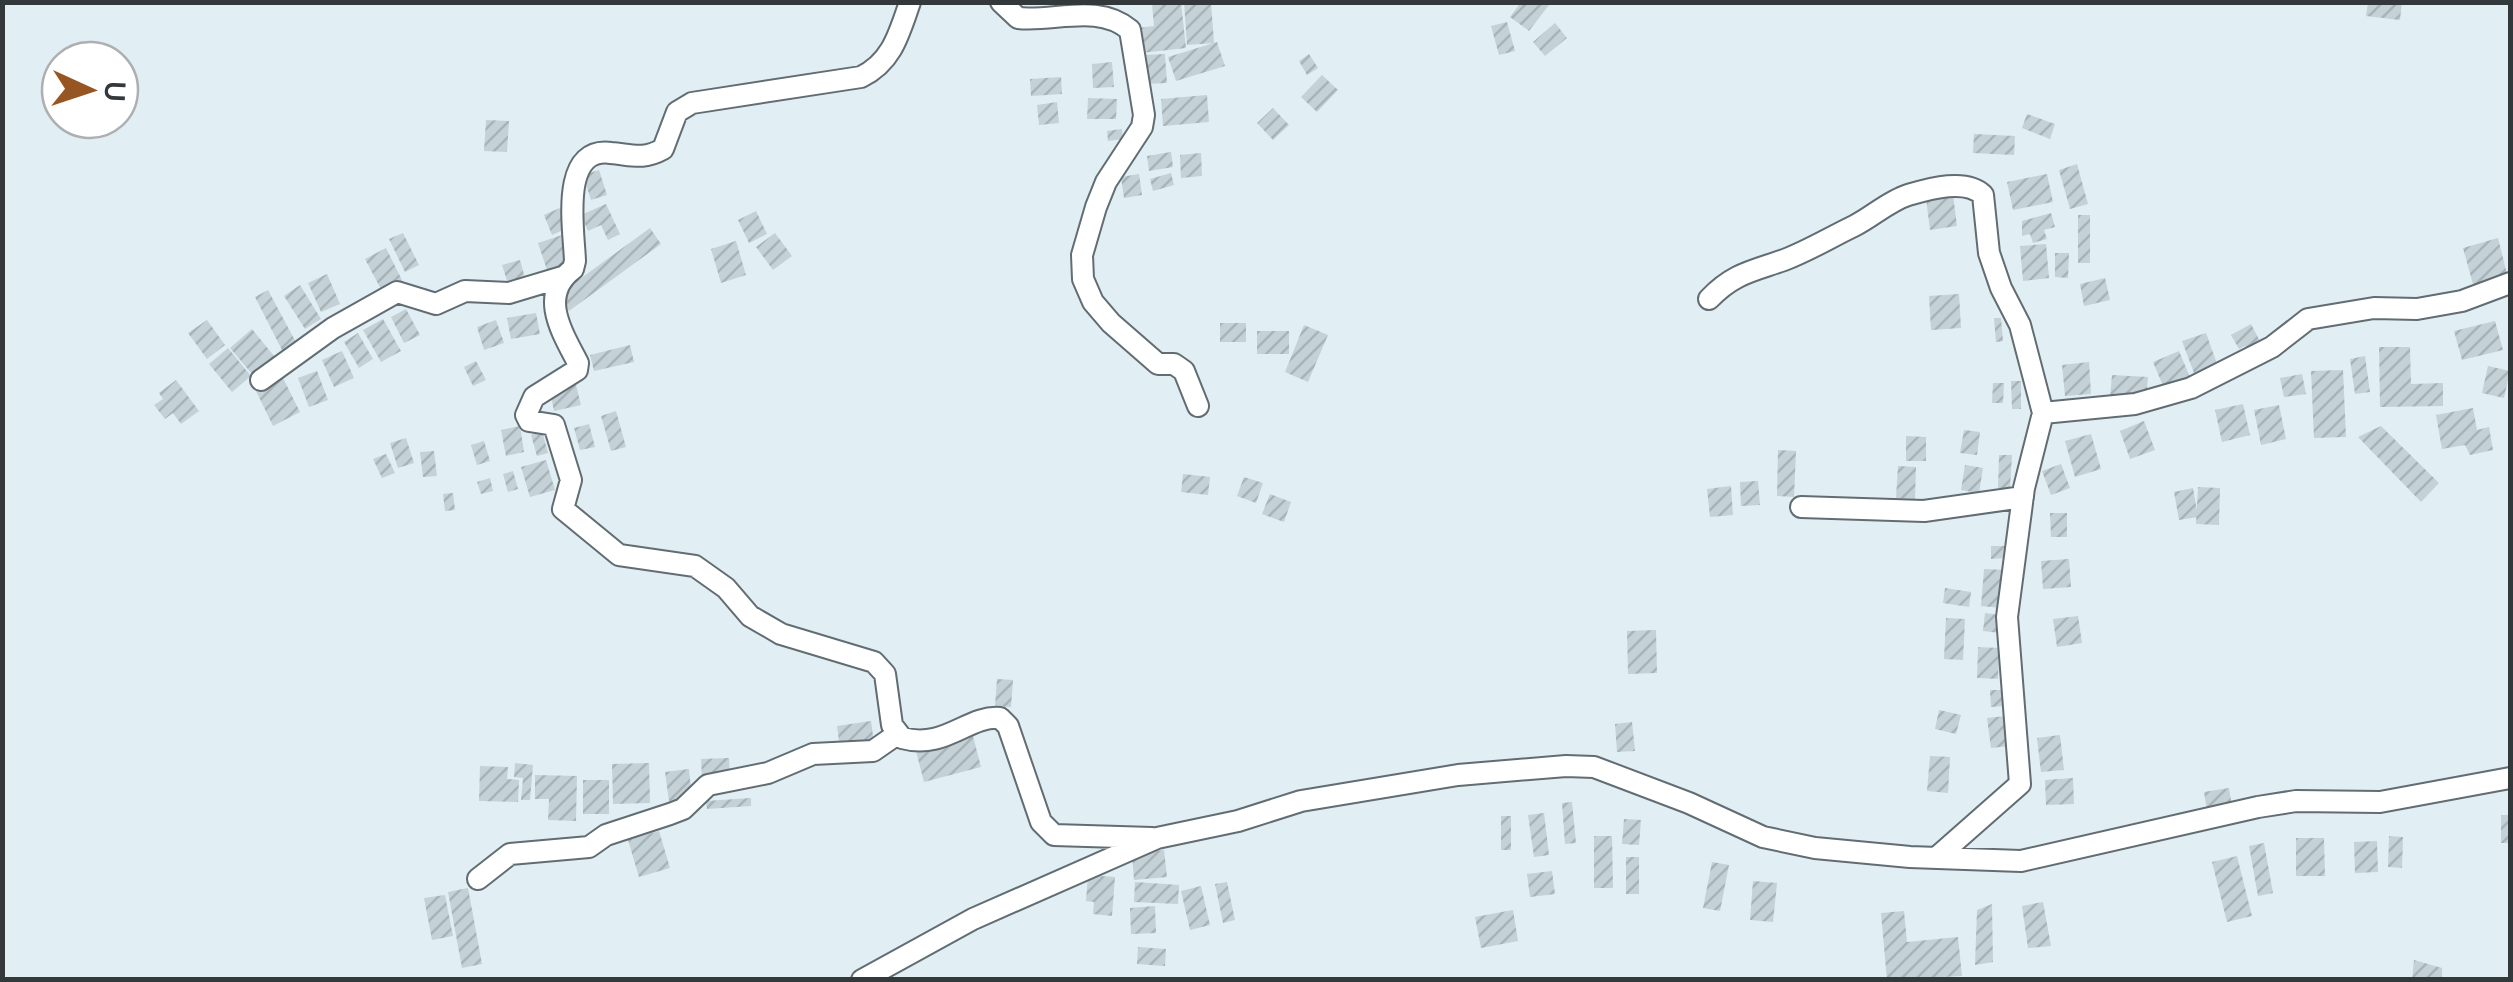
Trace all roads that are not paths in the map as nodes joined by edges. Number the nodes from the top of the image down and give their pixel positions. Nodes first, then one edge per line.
1 (910, 2) edge
2 (1001, 2) edge
3 (562, 277) junction
4 (2510, 284) edge
5 (1709, 299) dead end
6 (261, 380) dead end
7 (1198, 406) dead end
8 (2043, 412) junction
9 (2023, 497) junction
10 (1800, 507) dead end
11 (896, 735) junction
12 (2510, 778) edge
13 (1157, 838) junction
14 (1936, 858) junction
15 (478, 878) dead end
16 (862, 980) edge

1 - 3 street
2 - 7 street
3 - 6 street
3 - 11 street
4 - 8 street
5 - 8 street
8 - 9 street
9 - 10 street
9 - 14 street
11 - 13 street
11 - 15 street
12 - 14 street
13 - 14 street
13 - 16 street

